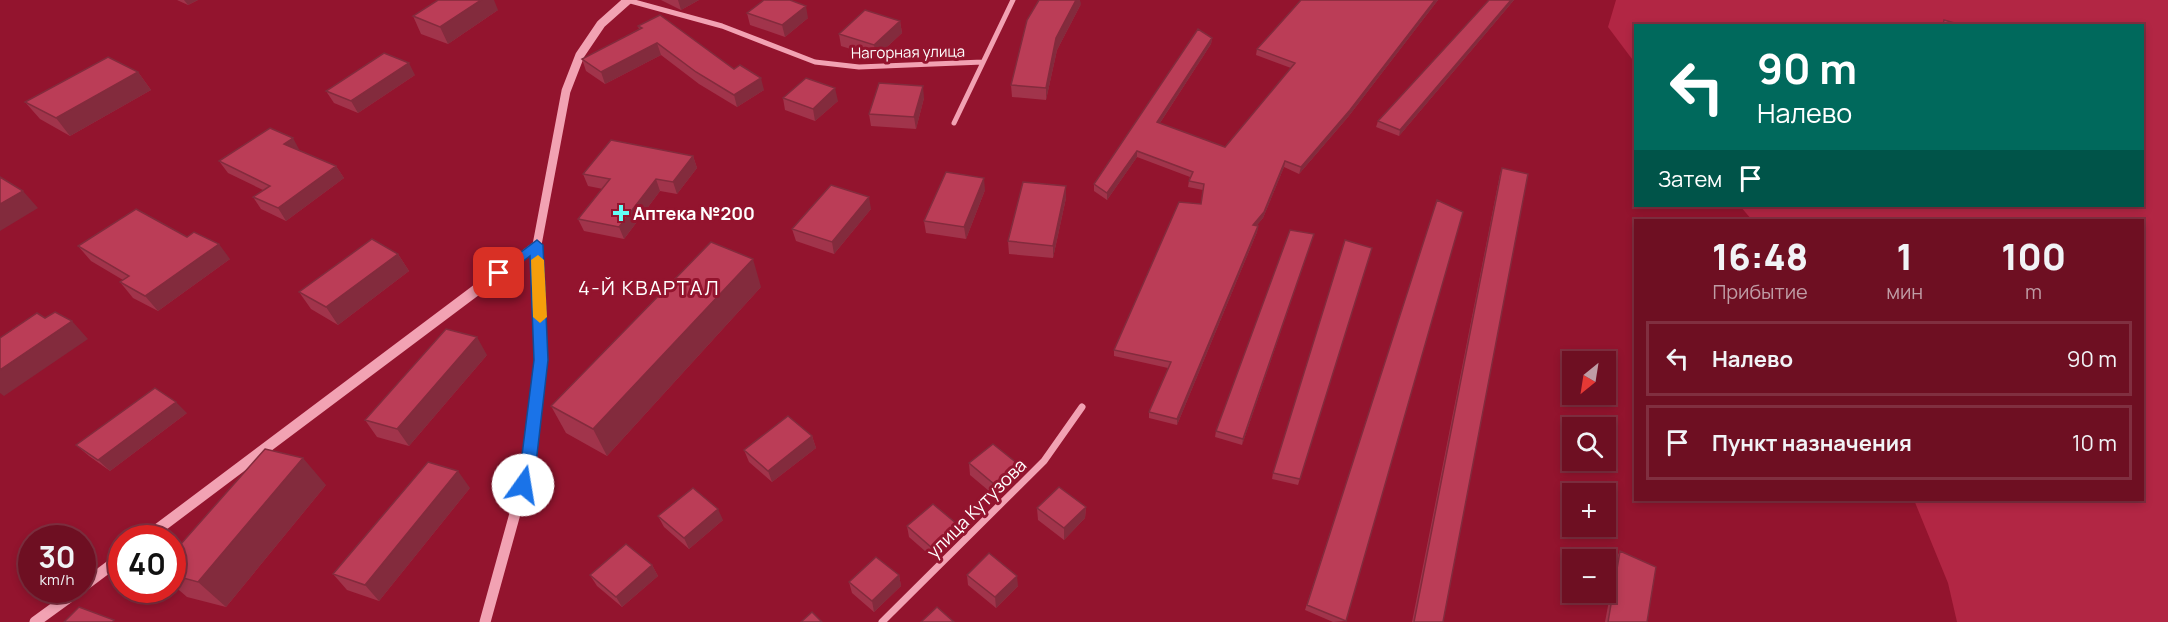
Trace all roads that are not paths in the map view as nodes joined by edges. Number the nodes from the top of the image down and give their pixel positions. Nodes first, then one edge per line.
1 (628, 0) edge
2 (1014, 0) edge
3 (984, 62) junction
4 (954, 123) dead end
5 (537, 245) junction
6 (1082, 407) dead end
7 (163, 525) edge
8 (61, 603) edge
9 (35, 622) edge
10 (485, 622) edge
11 (882, 622) edge

1 - 3 street, Нагорная улица
1 - 5 street
2 - 3 street
3 - 4 street
5 - 7 street
5 - 10 street
6 - 11 street, улица Кутузова
8 - 9 street

